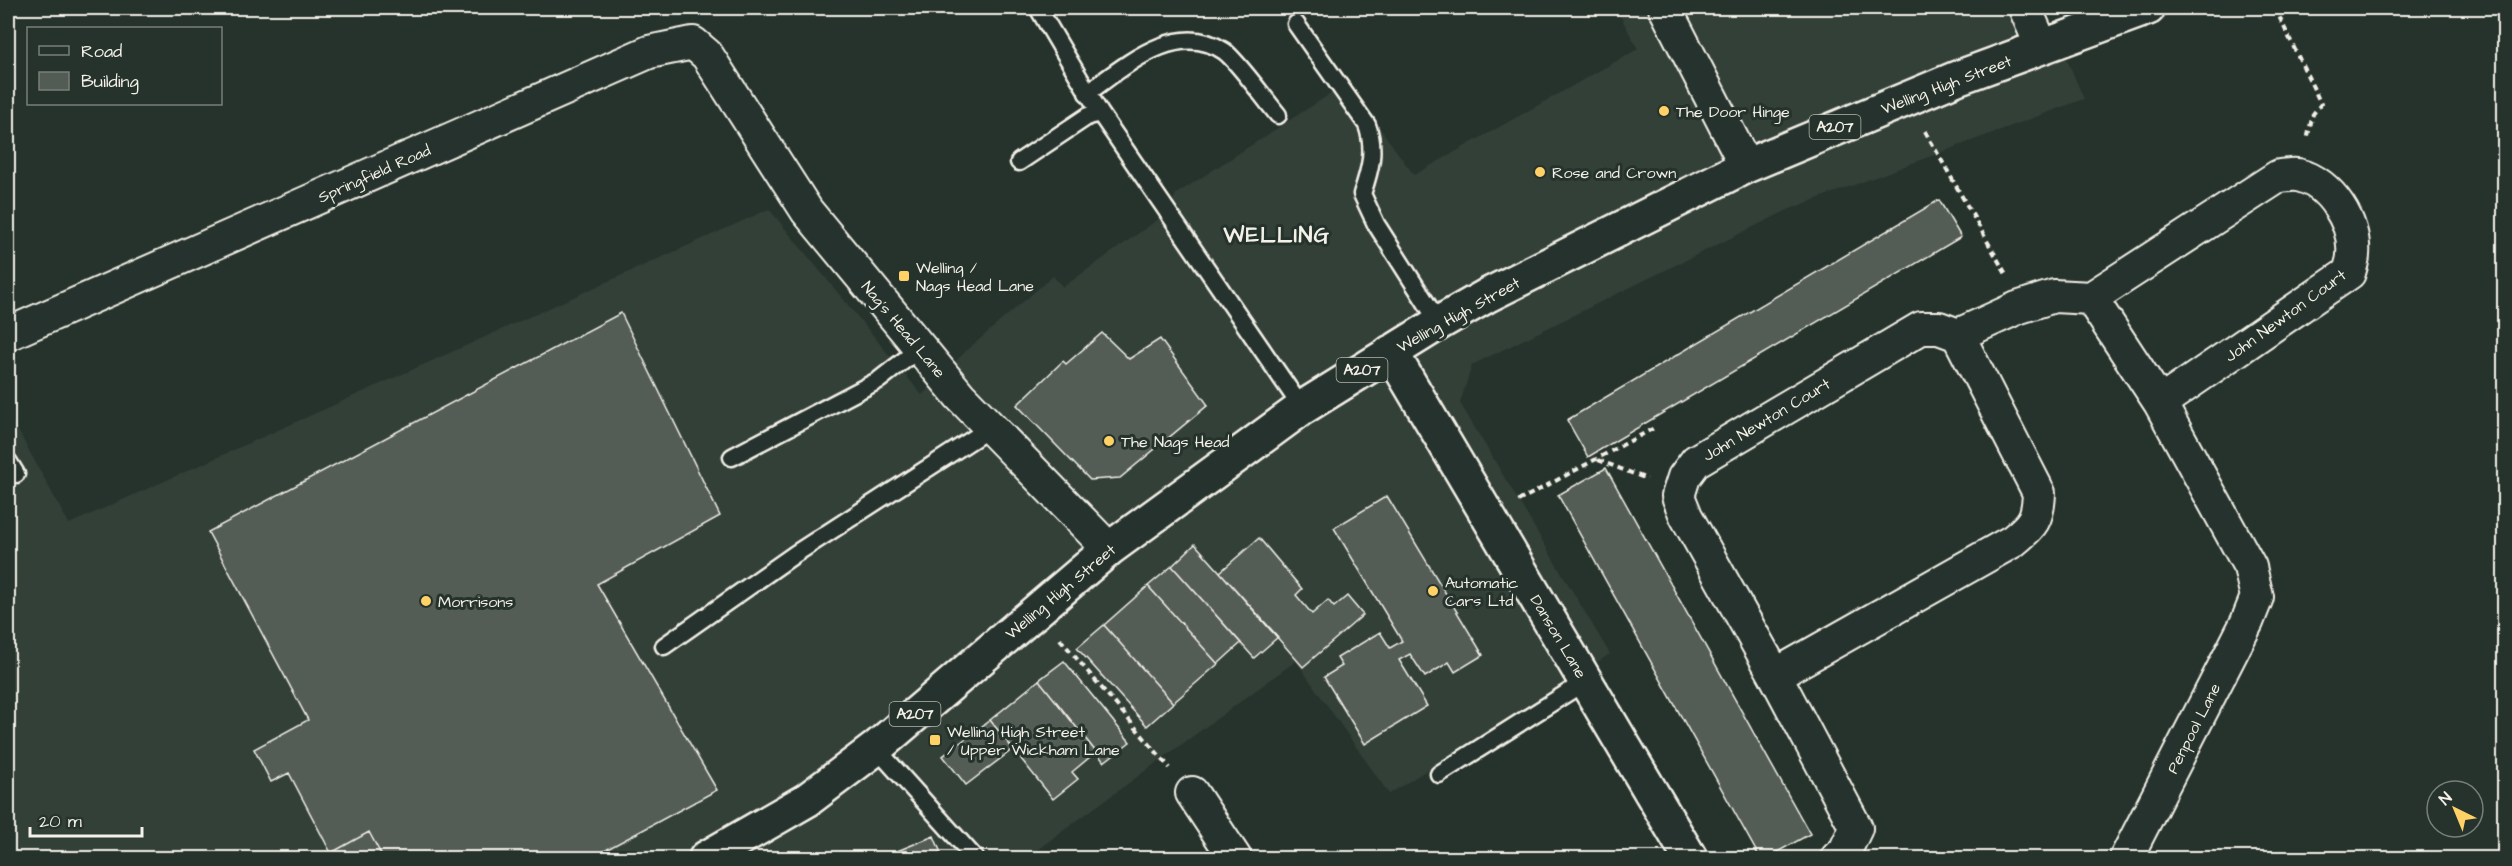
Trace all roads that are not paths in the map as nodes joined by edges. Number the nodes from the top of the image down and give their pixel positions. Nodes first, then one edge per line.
1 (1038, 8) edge
2 (2025, 8) edge
3 (2148, 8) edge
4 (1672, 10) edge
5 (1296, 24) dead end
6 (2042, 47) junction
7 (728, 86) joint
8 (1087, 93) junction
9 (1100, 113) junction
10 (1278, 116) dead end
11 (1019, 162) dead end
12 (1746, 166) junction
13 (2091, 298) junction
14 (1439, 323) junction
15 (8, 334) edge
16 (1958, 335) junction
17 (921, 348) junction
18 (1391, 352) junction
19 (2160, 403) junction
20 (1302, 408) junction
21 (990, 428) junction
22 (732, 457) dead end
23 (1109, 549) junction
24 (664, 646) dead end
25 (1775, 675) junction
26 (1586, 681) junction
27 (876, 748) junction
28 (1439, 774) dead end
29 (1192, 793) road end
30 (706, 858) edge
31 (975, 858) edge
32 (1235, 858) edge
33 (1690, 858) edge
34 (1837, 858) edge
35 (2126, 858) edge

1 - 8 lane
2 - 6 street
3 - 6 main road, A207
4 - 12 street
5 - 14 lane
6 - 12 main road, Welling High Street / A207
7 - 15 street, Springfield Road
7 - 17 street, Nag's Head Lane
8 - 9 lane
8 - 10 lane
9 - 11 lane
9 - 20 lane
12 - 14 main road, Welling High Street / A207
13 - 16 street
13 - 19 street
13 - 19 street, John Newton Court
14 - 18 main road, Welling High Street / A207
16 - 25 street
16 - 25 street, John Newton Court
17 - 21 street, Nag's Head Lane
17 - 22 lane
18 - 20 main road, Welling High Street / A207
18 - 26 main road, Danson Lane
19 - 35 street, Penpool Lane
20 - 23 main road, Welling High Street / A207
21 - 23 street, Nag's Head Lane
21 - 24 lane
23 - 27 main road, Welling High Street / A207
25 - 34 street
26 - 28 lane
26 - 33 main road, Danson Lane
27 - 30 main road, Welling High Street / A207
27 - 31 lane
29 - 32 street

